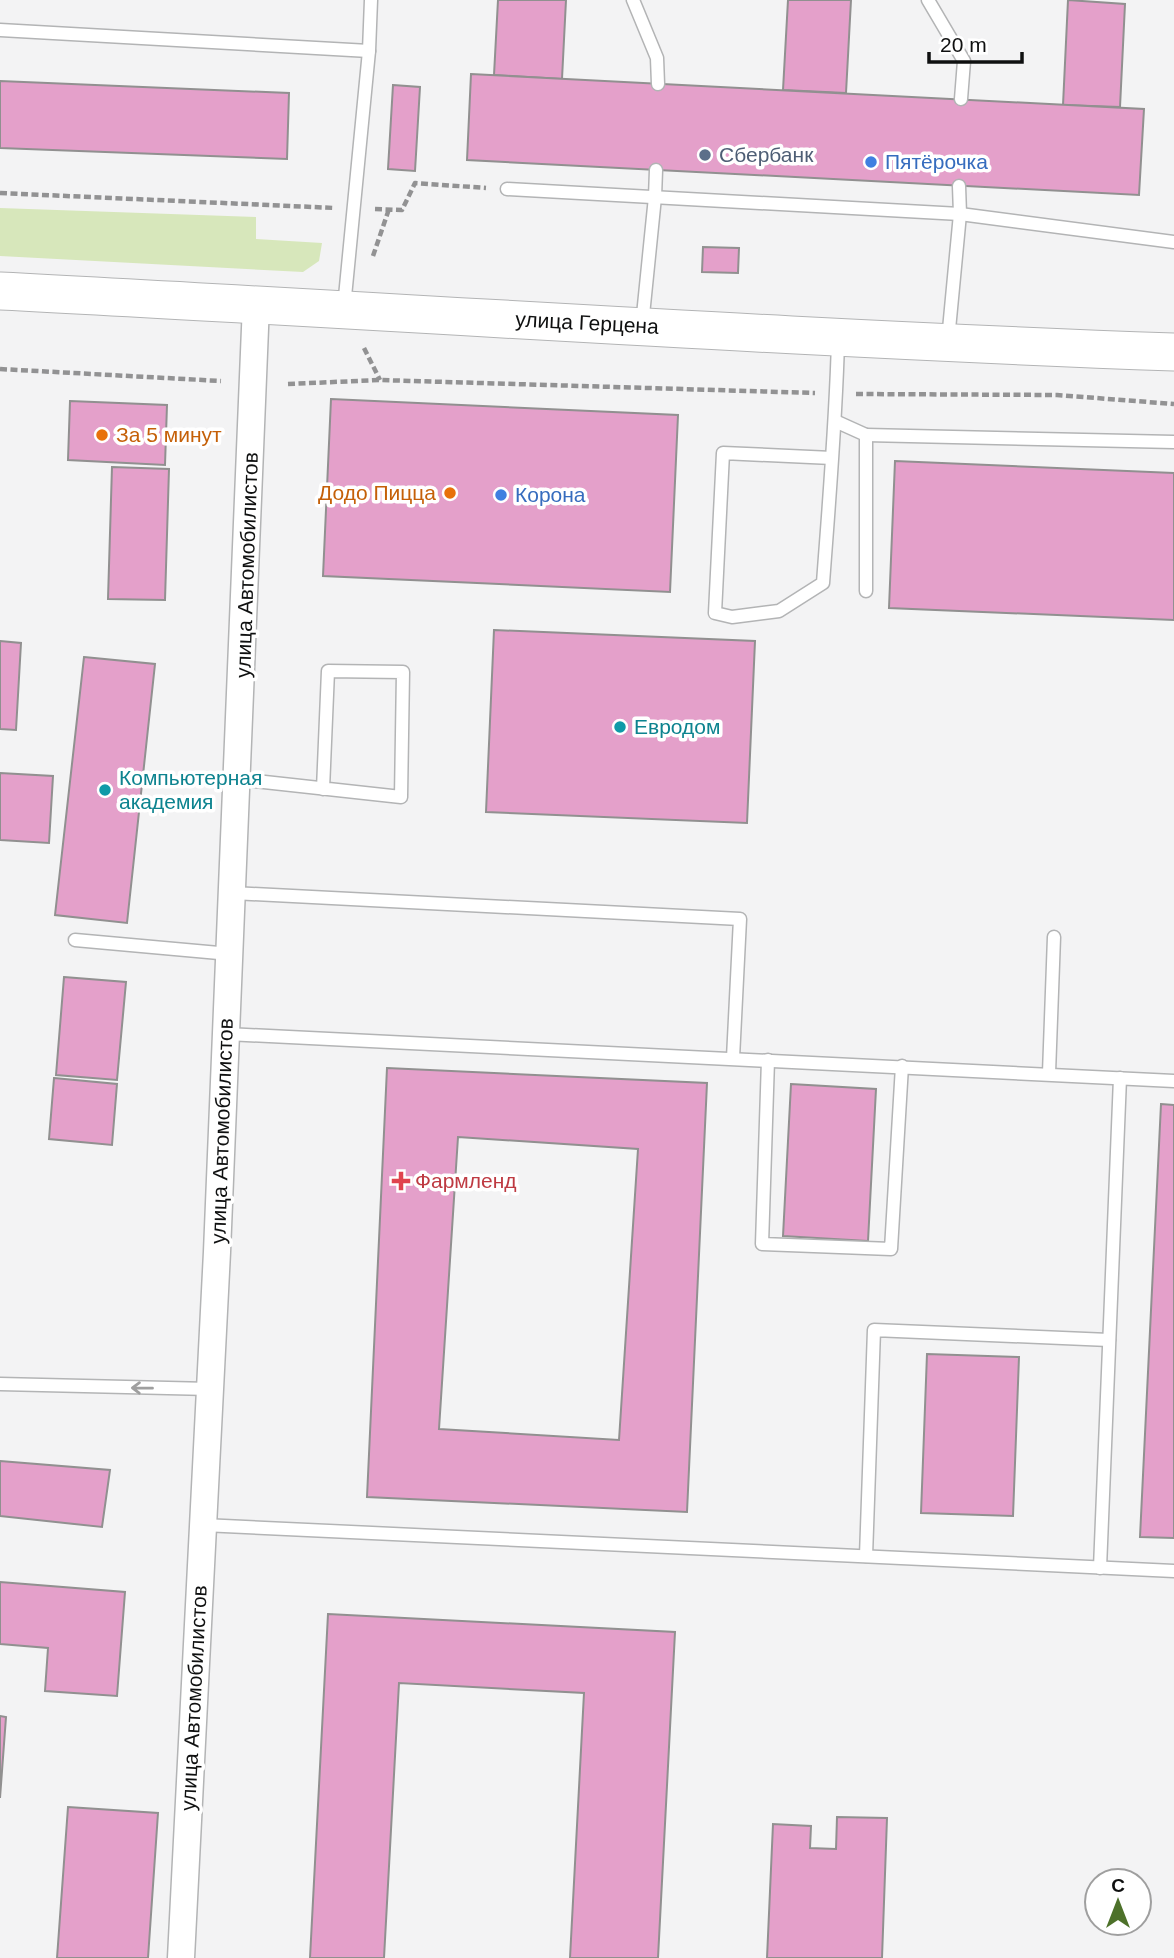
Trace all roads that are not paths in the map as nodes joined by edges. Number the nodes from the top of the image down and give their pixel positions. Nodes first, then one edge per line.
1 (371, 0) edge
2 (633, 0) edge
3 (928, 0) edge
4 (0, 30) edge
5 (369, 51) junction
6 (657, 84) dead end
7 (961, 99) dead end
8 (656, 170) dead end
9 (959, 186) dead end
10 (508, 189) road end
11 (655, 197) junction
12 (960, 214) junction
13 (1174, 242) edge
14 (0, 291) edge
15 (256, 304) junction
16 (343, 311) junction
17 (642, 326) junction
18 (838, 338) junction
19 (947, 344) junction
20 (1174, 352) edge
21 (835, 421) junction
22 (866, 435) junction
23 (1174, 442) edge
24 (832, 458) junction
25 (866, 591) dead end
26 (237, 779) junction
27 (323, 789) junction
28 (233, 892) junction
29 (1054, 937) dead end
30 (75, 940) dead end
31 (230, 954) junction
32 (226, 1034) junction
33 (733, 1058) junction
34 (768, 1060) junction
35 (902, 1066) junction
36 (1049, 1073) junction
37 (1121, 1078) junction
38 (1174, 1081) edge
39 (1110, 1340) junction
40 (0, 1384) edge
41 (210, 1389) junction
42 (203, 1525) junction
43 (866, 1556) junction
44 (1100, 1568) junction
45 (1174, 1571) edge
46 (181, 1958) edge

1 - 5 lane
2 - 6 lane
3 - 7 lane
4 - 5 lane
5 - 16 lane
8 - 11 lane
9 - 12 lane
10 - 11 lane
11 - 12 lane
11 - 17 lane
12 - 13 lane
12 - 19 lane
14 - 15 main road, улица Герцена
15 - 16 main road, улица Герцена
15 - 26 street, улица Автомобилистов
16 - 17 main road, улица Герцена
17 - 18 main road, улица Герцена
18 - 19 main road, улица Герцена
18 - 21 lane
19 - 20 main road, улица Герцена
21 - 22 lane
21 - 24 lane
22 - 23 lane
22 - 25 lane
24 - 24 lane
26 - 27 lane
26 - 28 street, улица Автомобилистов
27 - 27 lane
28 - 31 street, улица Автомобилистов
28 - 33 lane
29 - 36 lane
30 - 31 lane
31 - 32 street, улица Автомобилистов
32 - 33 lane
32 - 41 street, улица Автомобилистов
33 - 34 lane
34 - 35 lane
34 - 35 lane
35 - 36 lane
36 - 37 lane
37 - 38 lane
37 - 39 lane
39 - 43 lane
39 - 44 lane
41 -> 40 lane
41 - 42 street, улица Автомобилистов
42 - 43 lane
42 - 46 street, улица Автомобилистов
43 - 44 lane
44 - 45 lane

